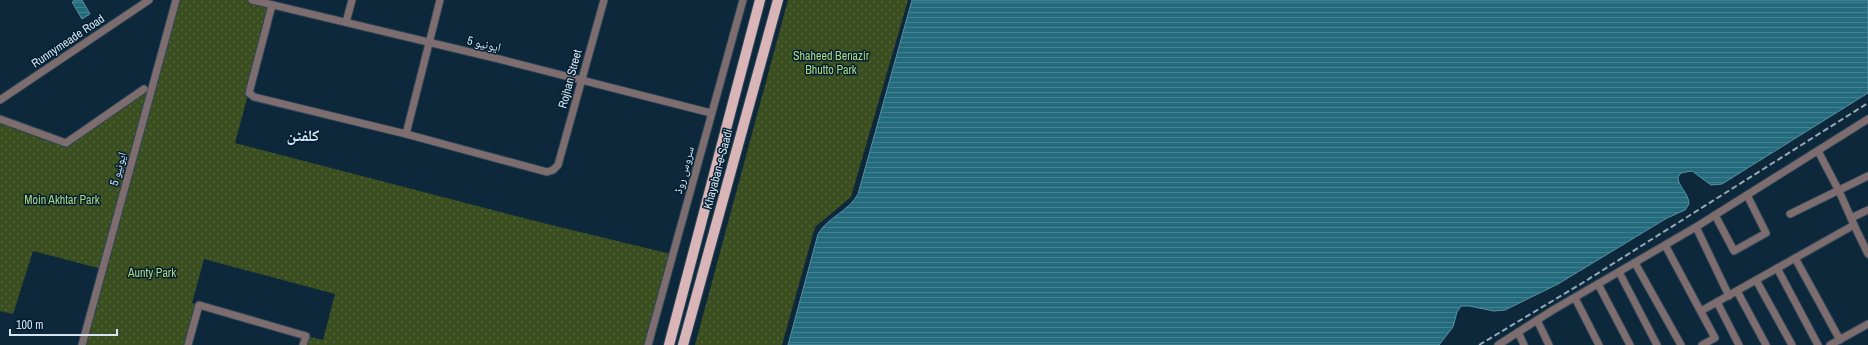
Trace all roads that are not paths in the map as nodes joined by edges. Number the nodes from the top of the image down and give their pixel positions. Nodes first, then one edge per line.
1 (149, 0) edge
2 (176, 0) edge
3 (253, 0) edge
4 (352, 0) edge
5 (440, 0) edge
6 (604, 0) edge
7 (743, 0) edge
8 (760, 0) edge
9 (778, 0) edge
10 (272, 5) junction
11 (346, 22) junction
12 (430, 43) junction
13 (581, 81) junction
14 (144, 89) dead end
15 (0, 100) edge
16 (710, 113) junction
17 (0, 119) edge
18 (1868, 119) edge
19 (406, 134) junction
20 (1818, 151) junction
21 (1868, 176) edge
22 (1839, 191) junction
23 (1747, 195) junction
24 (1868, 210) edge
25 (1790, 214) dead end
26 (1715, 215) junction
27 (1852, 222) junction
28 (1696, 227) junction
29 (1868, 236) edge
30 (1861, 240) junction
31 (1665, 245) junction
32 (1868, 254) edge
33 (1795, 258) junction
34 (1635, 263) junction
35 (1777, 268) junction
36 (1619, 272) junction
37 (1756, 280) junction
38 (1598, 284) junction
39 (1737, 291) junction
40 (1729, 296) junction
41 (1575, 298) junction
42 (1717, 302) junction
43 (1701, 311) junction
44 (1537, 320) junction
45 (1868, 324) edge
46 (1518, 332) junction
47 (1840, 340) junction
48 (1714, 343) edge
49 (82, 345) edge
50 (188, 345) edge
51 (304, 345) edge
52 (648, 345) edge
53 (669, 345) edge
54 (683, 345) edge
55 (1499, 345) edge
56 (1524, 345) edge
57 (1549, 345) edge
58 (1599, 345) edge
59 (1630, 345) edge
60 (1657, 345) edge
61 (1680, 345) edge
62 (1702, 345) edge
63 (1739, 345) edge
64 (1766, 345) edge
65 (1792, 345) edge
66 (1818, 345) edge
67 (1830, 345) edge

1 - 15 street, Runnymeade Road
2 - 49 street, ایونیو 5
3 - 10 street, ایونیو 5
4 - 11 street
5 - 12 street
6 - 13 street, Rojhan Street
7 - 16 street, سروس روڈ
8 - 53 main road, Khayaban-e-Saadi
9 - 54 main road, Khayaban-e-Saadi
10 - 11 street, ایونیو 5
10 - 19 street
11 - 12 street, ایونیو 5
12 - 13 street, ایونیو 5
12 - 19 street
13 - 16 street, ایونیو 5
13 - 19 street, Rojhan Street
14 - 17 street
16 - 52 street, سروس روڈ
18 - 20 street
20 - 22 street
20 - 23 street
21 - 22 street
22 - 25 street
22 - 27 street
23 - 26 street
23 - 26 street
24 - 27 street
26 - 28 street
27 - 30 street
27 - 33 street
28 - 31 street
28 - 40 street
29 - 30 street
30 - 32 street
31 - 34 street
31 - 43 street
33 - 35 street
33 - 47 street
34 - 36 street
34 - 61 street
35 - 37 street
35 - 66 street
36 - 38 street
36 - 60 street
37 - 39 street
37 - 65 street
38 - 41 street
38 - 59 street
39 - 40 street
39 - 64 street
40 - 42 street
41 - 44 street
41 - 58 street
42 - 43 street
42 - 63 street
43 - 48 street
44 - 46 street
44 - 57 street
45 - 47 street
46 - 55 street
46 - 56 street
47 - 67 street
48 - 62 street
50 - 51 street

